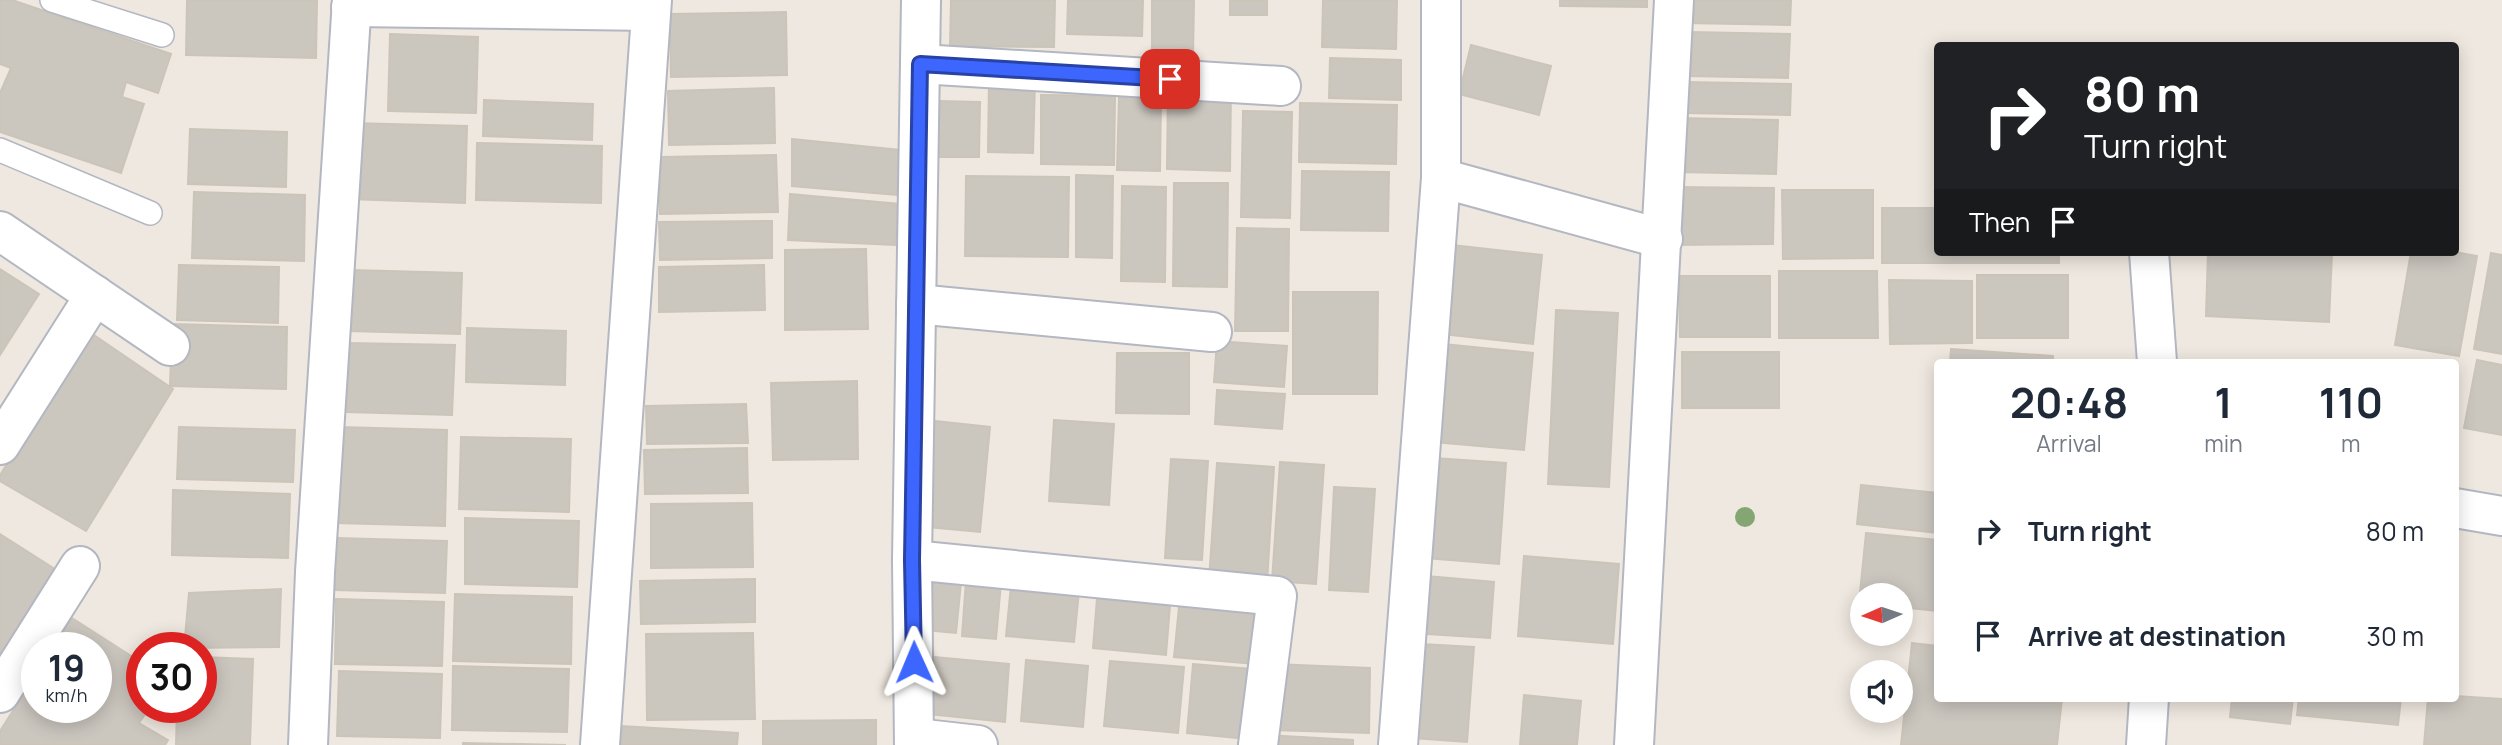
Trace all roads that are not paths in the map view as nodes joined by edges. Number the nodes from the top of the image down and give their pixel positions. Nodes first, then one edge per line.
1 (52, 0) edge
2 (921, 0) edge
3 (1441, 0) edge
4 (1674, 0) edge
5 (351, 3) edge
6 (652, 6) edge
7 (162, 35) dead end
8 (920, 64) junction
9 (1281, 86) dead end
10 (0, 150) edge
11 (1441, 178) junction
12 (149, 214) dead end
13 (0, 231) edge
14 (1663, 239) junction
15 (2149, 256) edge
16 (95, 295) junction
17 (916, 304) junction
18 (1212, 332) dead end
19 (170, 346) dead end
20 (2157, 359) edge
21 (0, 445) edge
22 (2459, 509) edge
23 (2502, 516) edge
24 (912, 560) junction
25 (80, 566) dead end
26 (0, 693) edge
27 (2149, 702) edge
28 (915, 741) edge
29 (308, 745) edge
30 (600, 745) edge
31 (978, 745) edge
32 (1258, 745) edge
33 (1398, 745) edge
34 (1634, 745) edge
35 (2146, 745) edge

1 - 7 lane
2 - 8 street
3 - 11 street
4 - 14 street
5 - 6 street
5 - 29 street
6 - 30 street
8 - 9 street
8 - 17 street
10 - 12 lane
11 - 14 street
11 - 33 street
13 - 16 street
14 - 34 street
15 - 20 street
16 - 19 street
16 - 21 street
17 - 18 street
17 - 24 street
22 - 23 street
24 - 28 street
24 - 32 street
25 - 26 street
27 - 35 street
28 - 31 street

